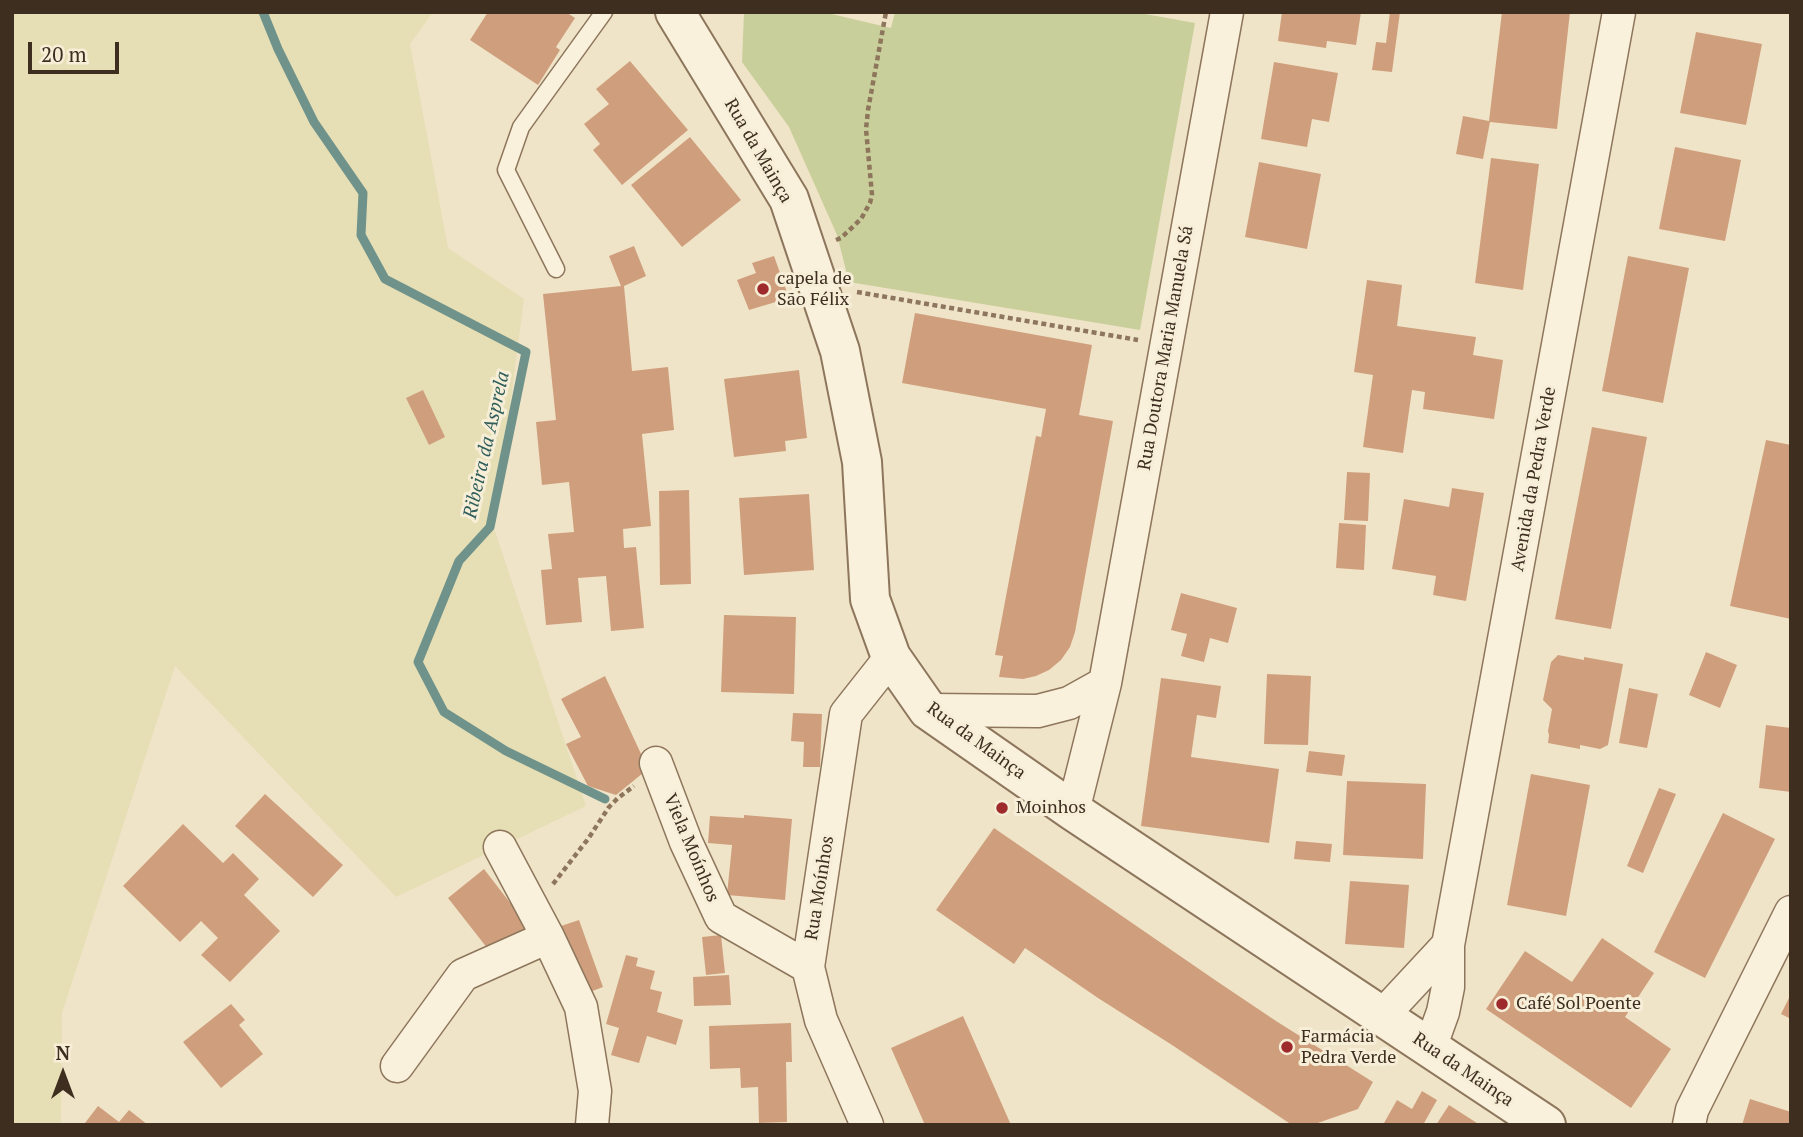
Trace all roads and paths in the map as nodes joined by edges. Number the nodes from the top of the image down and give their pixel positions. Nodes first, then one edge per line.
1 (604, 12) edge
2 (675, 12) edge
3 (886, 12) edge
4 (1227, 12) edge
5 (1619, 12) edge
6 (556, 269) dead end
7 (812, 269) junction
8 (1166, 345) junction
9 (891, 657) junction
10 (1105, 683) junction
11 (928, 710) junction
12 (656, 763) dead end
13 (618, 798) dead end
14 (1073, 811) junction
15 (500, 847) dead end
16 (1791, 912) edge
17 (541, 923) junction
18 (1448, 946) junction
19 (808, 967) junction
20 (1382, 1016) junction
21 (1430, 1048) junction
22 (397, 1066) dead end
23 (1683, 1120) edge
24 (592, 1125) edge
25 (867, 1125) edge
26 (1546, 1125) edge

1 - 6 lane
2 - 7 street, Rua da Mainça
3 - 7 path
4 - 8 street, Rua Doutora Maria Manuela Sá
5 - 18 street, Avenida da Pedra Verde
7 - 8 path
7 - 9 street, Rua da Mainça
8 - 10 street, Rua Doutora Maria Manuela Sá
9 - 11 street, Rua da Mainça
9 - 19 street, Rua Moínhos
10 - 11 street
10 - 14 street, Rua Doutora Maria Manuela Sá
11 - 14 street, Rua da Mainça
12 - 19 street, Viela Moínhos
13 - 17 path
14 - 20 street, Rua da Mainça
15 - 17 street
16 - 23 street
17 - 22 street
17 - 24 street
18 - 20 street
18 - 21 street, Avenida da Pedra Verde
19 - 25 street, Rua Moínhos
20 - 21 street, Rua da Mainça
21 - 26 street, Rua da Mainça

